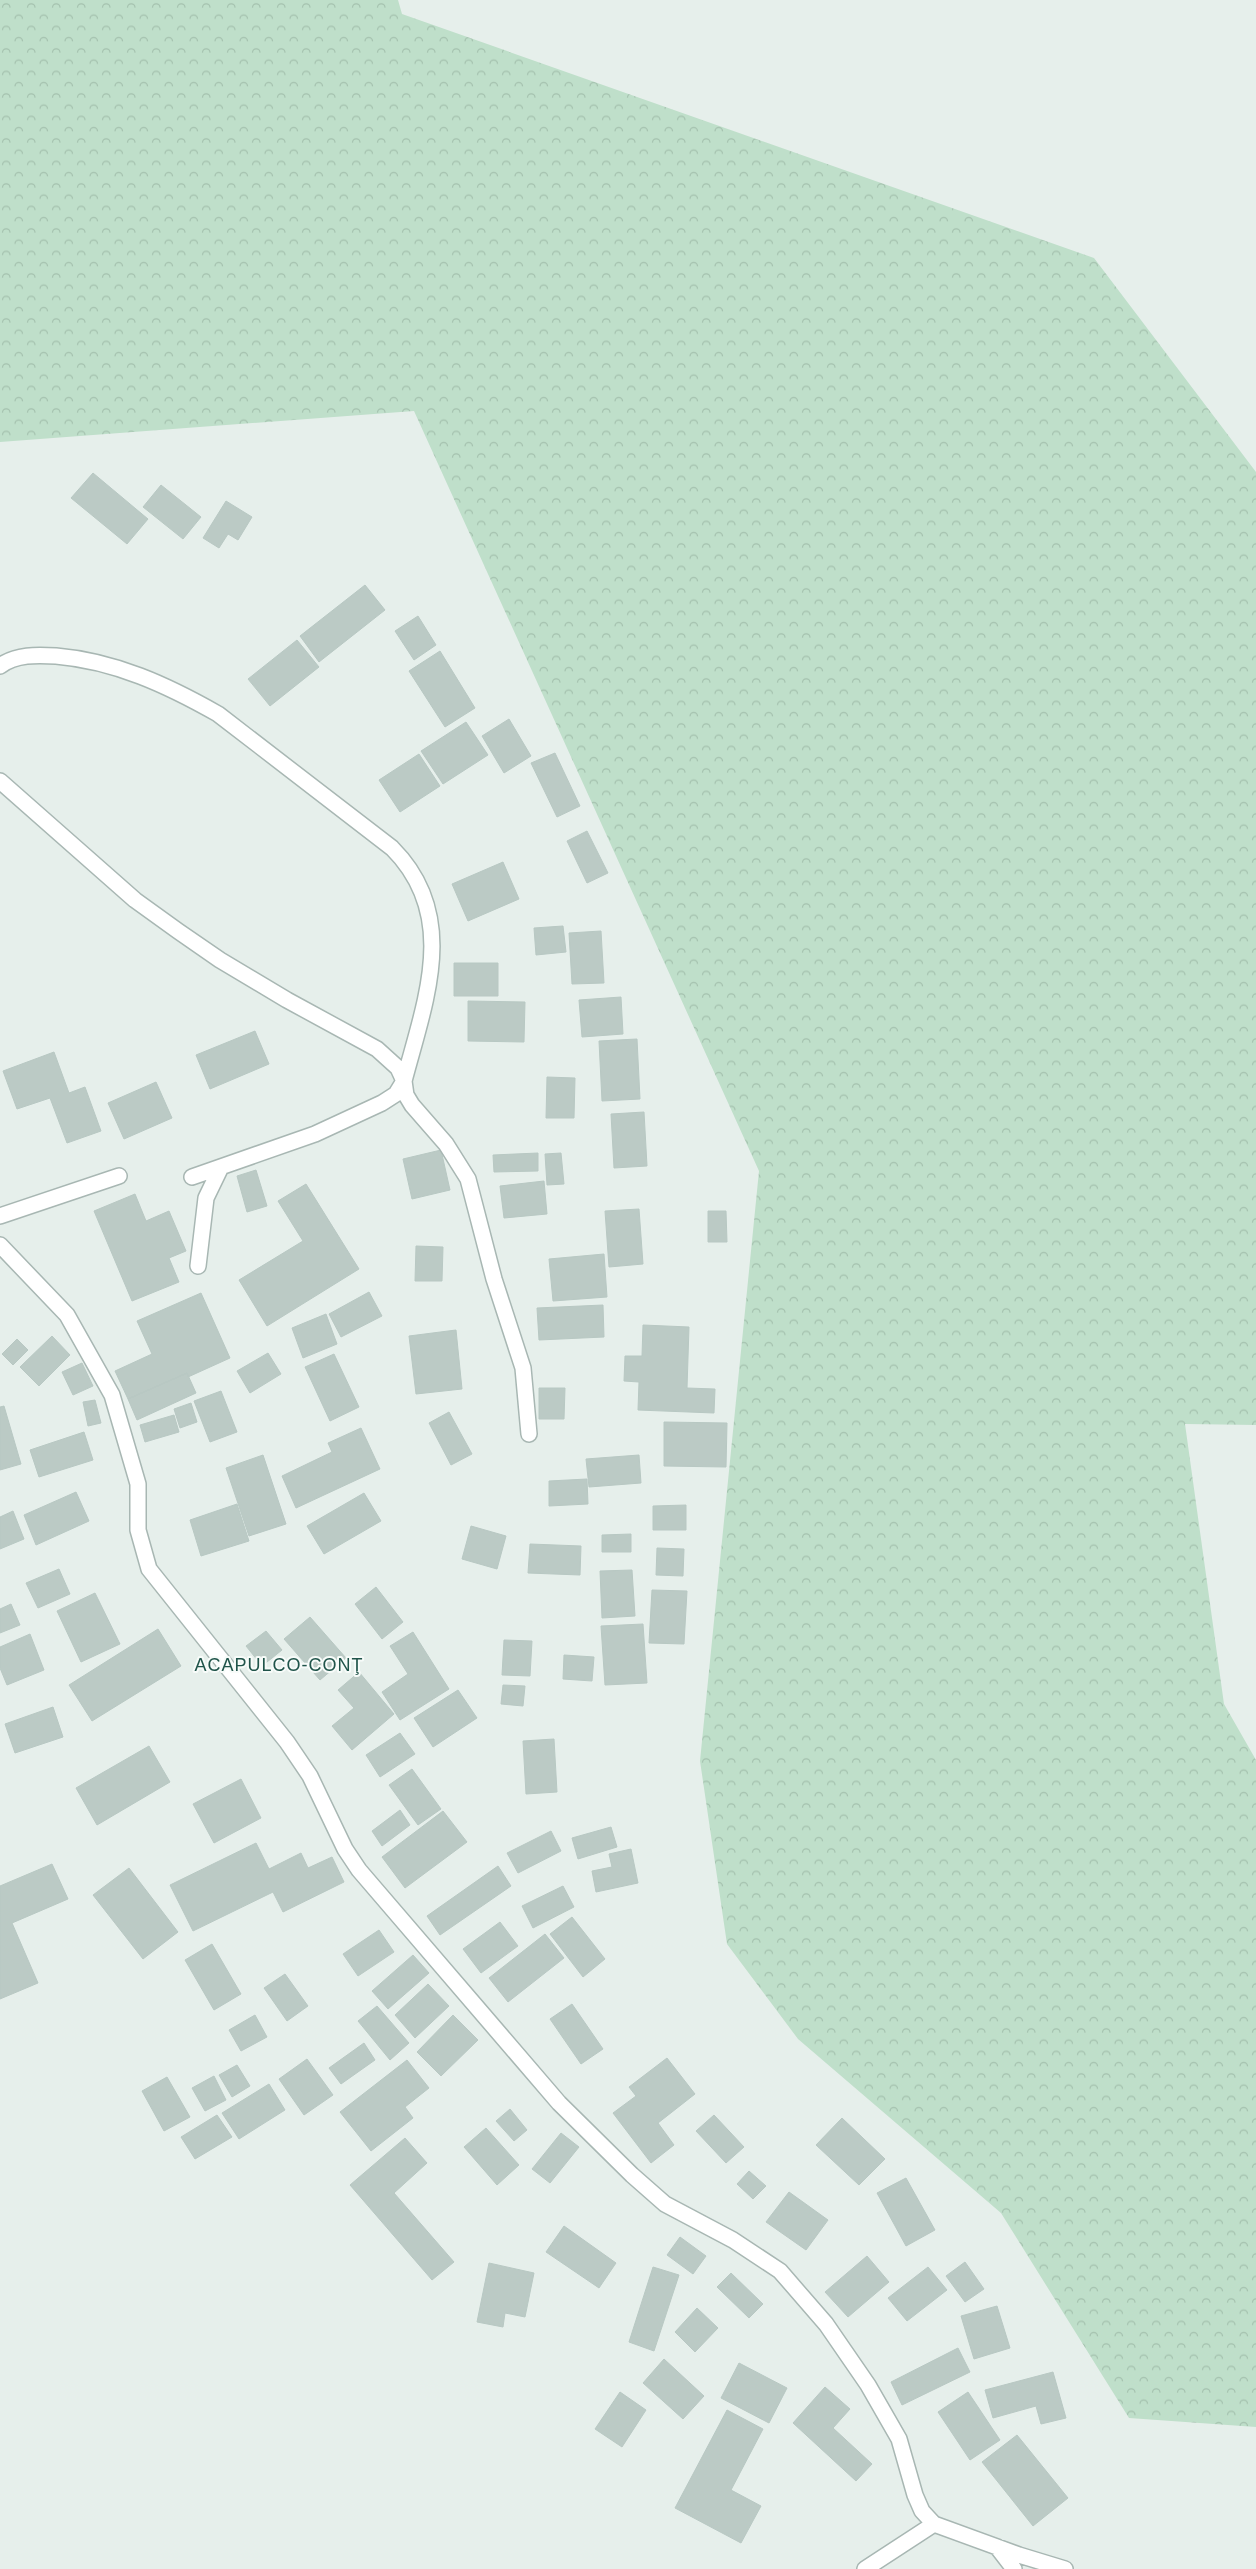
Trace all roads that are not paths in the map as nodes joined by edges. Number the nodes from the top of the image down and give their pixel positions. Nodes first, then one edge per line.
1 (0, 666) edge
2 (0, 781) edge
3 (404, 1081) junction
4 (221, 1167) junction
5 (119, 1176) dead end
6 (192, 1177) dead end
7 (0, 1216) edge
8 (0, 1245) edge
9 (198, 1266) dead end
10 (529, 1434) dead end
11 (934, 2524) junction
12 (996, 2546) junction
13 (864, 2569) edge
14 (1014, 2569) edge
15 (1065, 2569) edge

1 - 3 street
2 - 3 street
3 - 4 street
3 - 10 street
4 - 6 street
4 - 9 street
5 - 7 street
8 - 11 street
11 - 12 street
11 - 13 street
12 - 14 street
12 - 15 street

